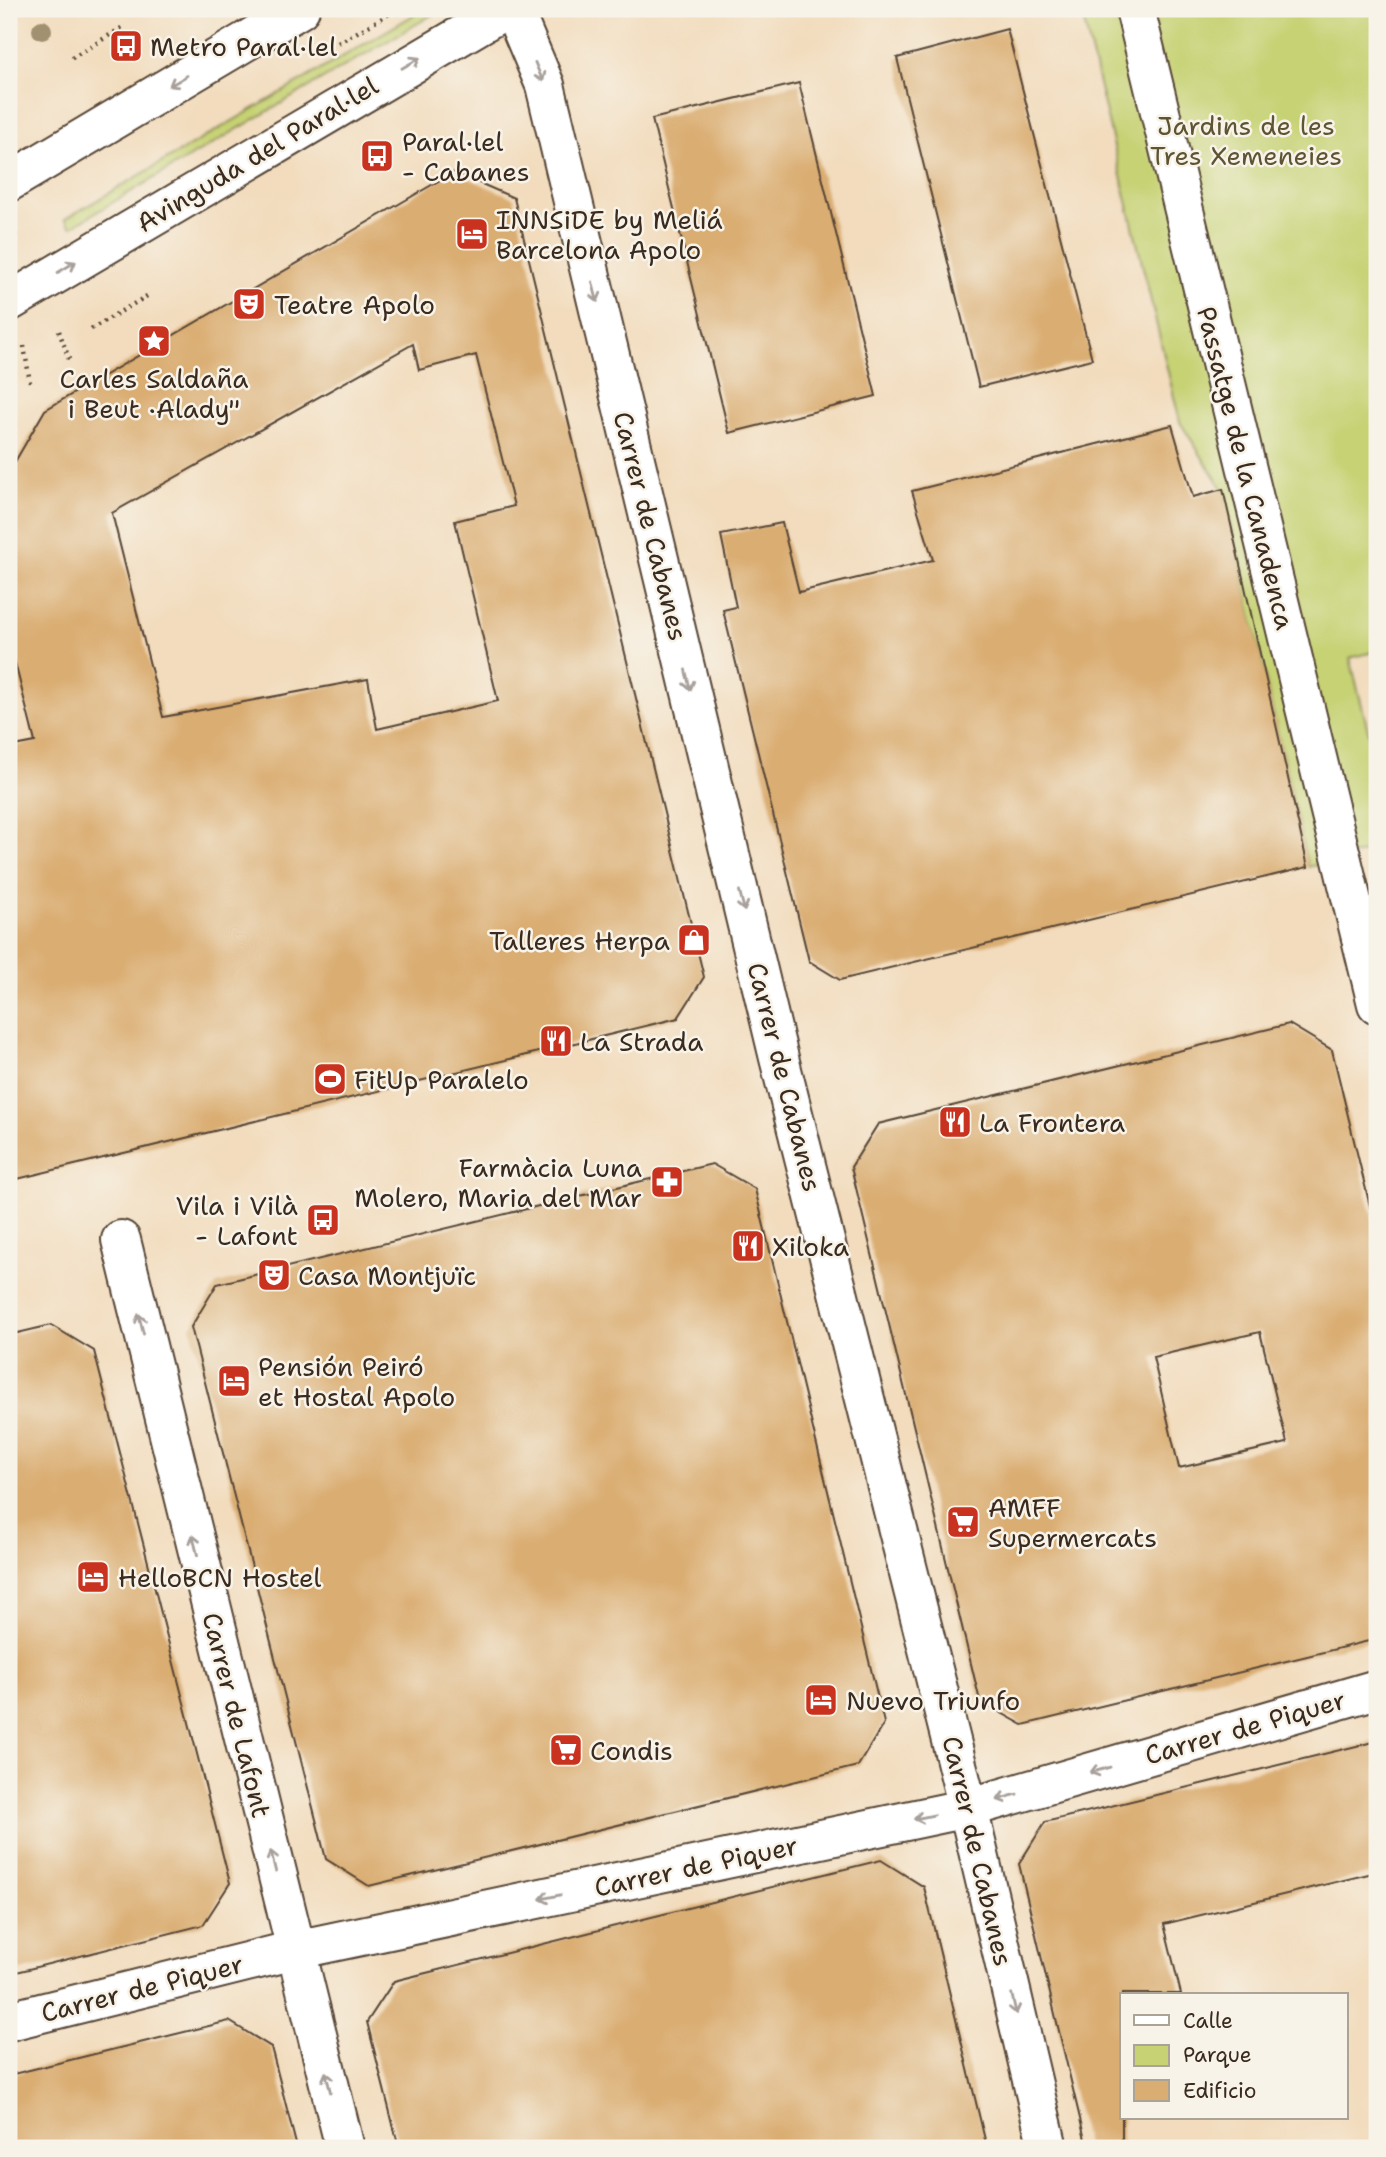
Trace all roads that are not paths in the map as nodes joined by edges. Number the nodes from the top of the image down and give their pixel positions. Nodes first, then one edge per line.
1 (300, 9) edge
2 (506, 9) edge
3 (513, 9) edge
4 (1135, 9) edge
5 (9, 182) edge
6 (9, 302) edge
7 (1377, 1004) edge
8 (121, 1240) dead end
9 (1377, 1689) edge
10 (968, 1808) junction
11 (295, 1950) junction
12 (9, 2021) edge
13 (345, 2148) edge
14 (1048, 2148) edge

1 -> 5 street
6 -> 2 street, Avinguda del Paral·lel
3 -> 10 street, Carrer de Cabanes
4 - 7 street, Passatge de la Canadenca
11 -> 8 street, Carrer de Lafont
9 -> 10 street, Carrer de Piquer
10 -> 11 street, Carrer de Piquer
10 -> 14 street, Carrer de Cabanes
11 - 12 street, Carrer de Piquer
13 -> 11 street, Carrer de Lafont

